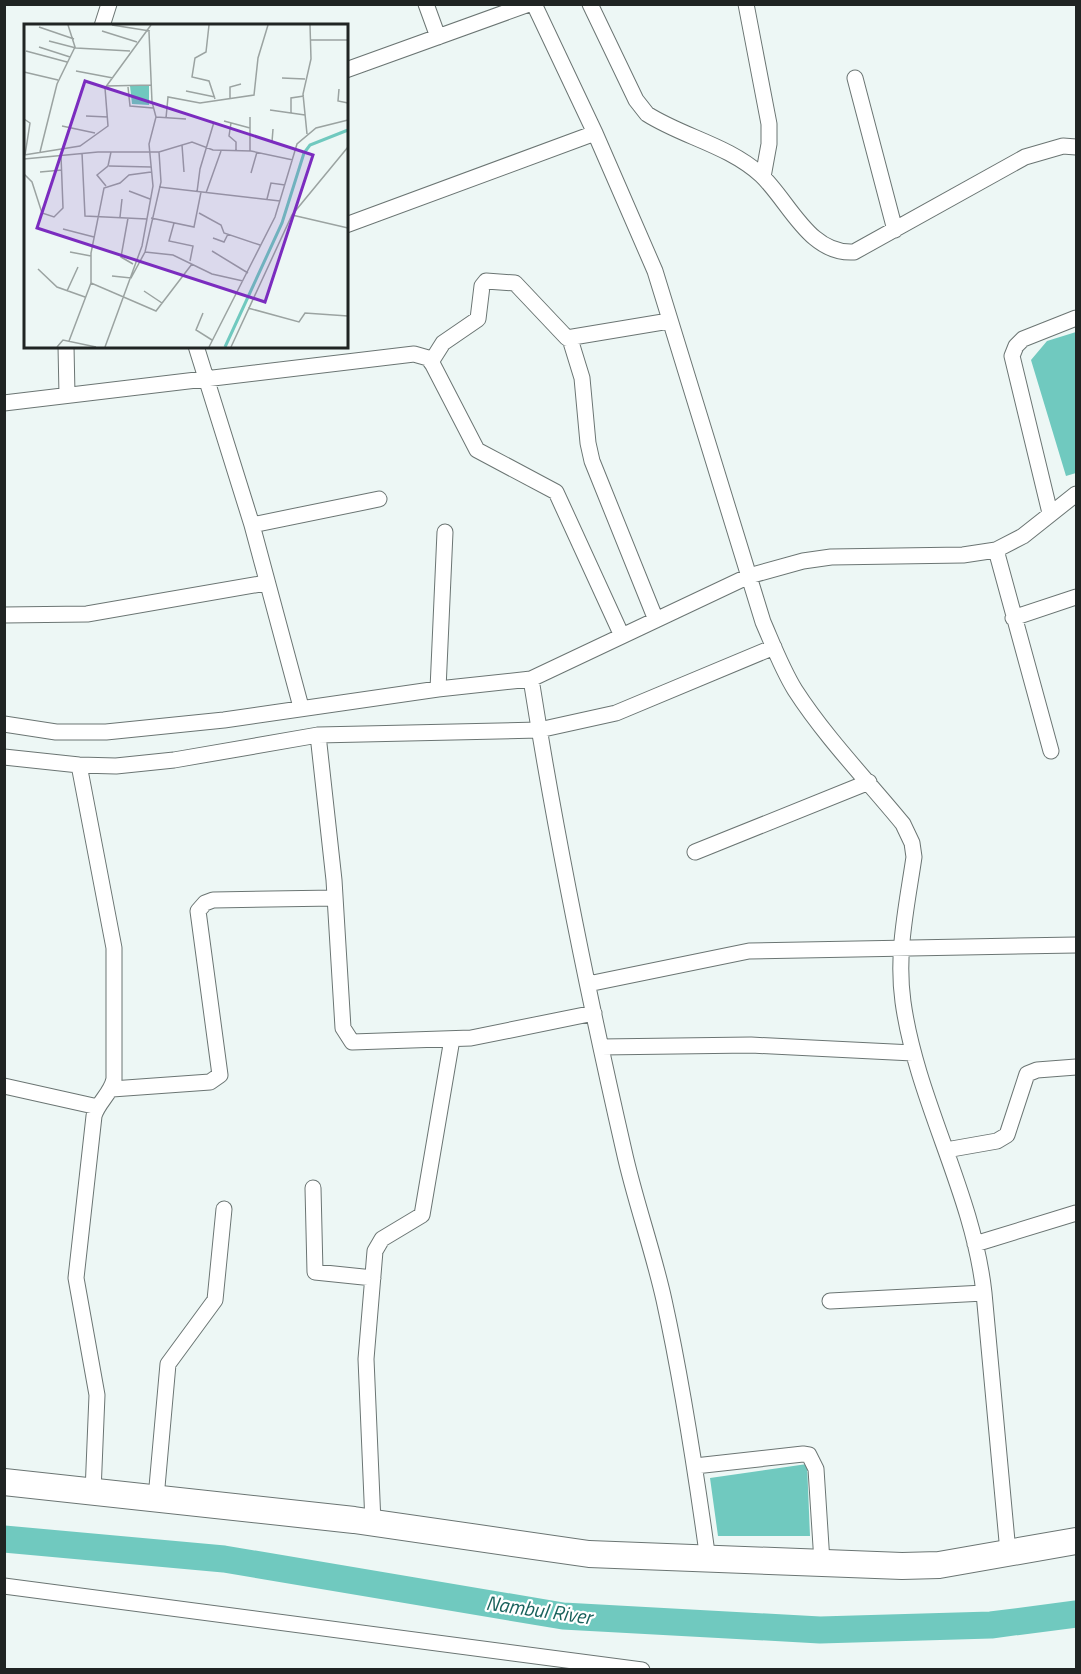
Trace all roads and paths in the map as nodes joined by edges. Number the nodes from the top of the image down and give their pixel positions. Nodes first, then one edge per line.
1 (109, 4) edge
2 (426, 4) edge
3 (531, 4) edge
4 (590, 4) edge
5 (746, 4) edge
6 (103, 24) edge
7 (438, 37) junction
8 (348, 69) edge
9 (855, 78) dead end
10 (595, 133) junction
11 (1077, 147) edge
12 (763, 177) junction
13 (348, 224) edge
14 (895, 230) junction
15 (1077, 318) edge
16 (669, 321) junction
17 (570, 339) junction
18 (66, 348) edge
19 (197, 348) edge
20 (431, 362) junction
21 (206, 378) junction
22 (67, 395) junction
23 (4, 403) edge
24 (1077, 494) edge
25 (379, 499) dead end
26 (1050, 513) junction
27 (252, 525) junction
28 (445, 532) dead end
29 (996, 550) junction
30 (749, 576) junction
31 (266, 583) junction
32 (1077, 597) edge
33 (1011, 611) junction
34 (4, 615) edge
35 (656, 620) junction
36 (622, 636) junction
37 (774, 647) junction
38 (531, 679) junction
39 (438, 689) junction
40 (301, 707) junction
41 (4, 724) edge
42 (539, 730) junction
43 (318, 735) junction
44 (1051, 751) dead end
45 (4, 757) edge
46 (79, 765) junction
47 (869, 782) junction
48 (695, 852) dead end
49 (335, 898) junction
50 (1077, 945) edge
51 (901, 950) junction
52 (588, 984) junction
53 (594, 1013) junction
54 (452, 1039) junction
55 (601, 1047) junction
56 (913, 1053) junction
57 (1077, 1067) edge
58 (4, 1086) edge
59 (112, 1089) junction
60 (98, 1107) junction
61 (946, 1150) junction
62 (313, 1188) dead end
63 (224, 1209) dead end
64 (1077, 1213) edge
65 (975, 1244) junction
66 (373, 1278) junction
67 (984, 1293) junction
68 (830, 1301) dead end
69 (695, 1466) junction
70 (4, 1482) edge
71 (93, 1492) junction
72 (156, 1498) junction
73 (373, 1523) junction
74 (1077, 1541) edge
75 (1008, 1552) junction
76 (708, 1560) junction
77 (822, 1562) junction
78 (4, 1586) edge
79 (639, 1669) edge

1 - 6 street
2 - 7 street
3 - 7 street
3 - 10 street
4 - 12 street
5 - 12 street
7 - 8 street
9 - 14 street
10 - 13 street
10 - 16 street
11 - 14 street
12 - 14 street
15 - 26 street
16 - 17 street
16 - 30 street
17 - 20 street
17 - 35 street
18 - 22 street
19 - 21 street
20 - 21 street
20 - 36 street
21 - 22 street
21 - 27 street
22 - 23 street
24 - 26 street
25 - 27 street
26 - 29 street
27 - 31 street
28 - 39 street
29 - 30 street
29 - 33 street
30 - 35 street
30 - 37 street
31 - 34 street
31 - 40 street
32 - 33 street
33 - 44 street
35 - 36 street
36 - 38 street
37 - 42 street
37 - 47 street
38 - 39 street
38 - 42 street
39 - 40 street
40 - 41 street
42 - 43 street
42 - 52 street
43 - 46 street
43 - 49 street
45 - 46 street
46 - 59 street
47 - 48 street
47 - 51 street
49 - 54 street
49 - 59 street
50 - 51 street
51 - 52 street
51 - 56 street
52 - 53 street
53 - 54 street
53 - 55 street
54 - 66 street
55 - 56 street
55 - 69 street
56 - 61 street
57 - 61 street
58 - 60 street
59 - 60 street
60 - 71 street
61 - 65 street
62 - 66 street
63 - 72 street
64 - 65 street
65 - 67 street
66 - 73 street
67 - 68 street
67 - 75 street
69 - 76 street
69 - 77 street
70 - 71 highway
71 - 72 highway
72 - 73 highway
73 - 76 highway
74 - 75 highway
75 - 77 highway
76 - 77 highway
78 - 79 street

